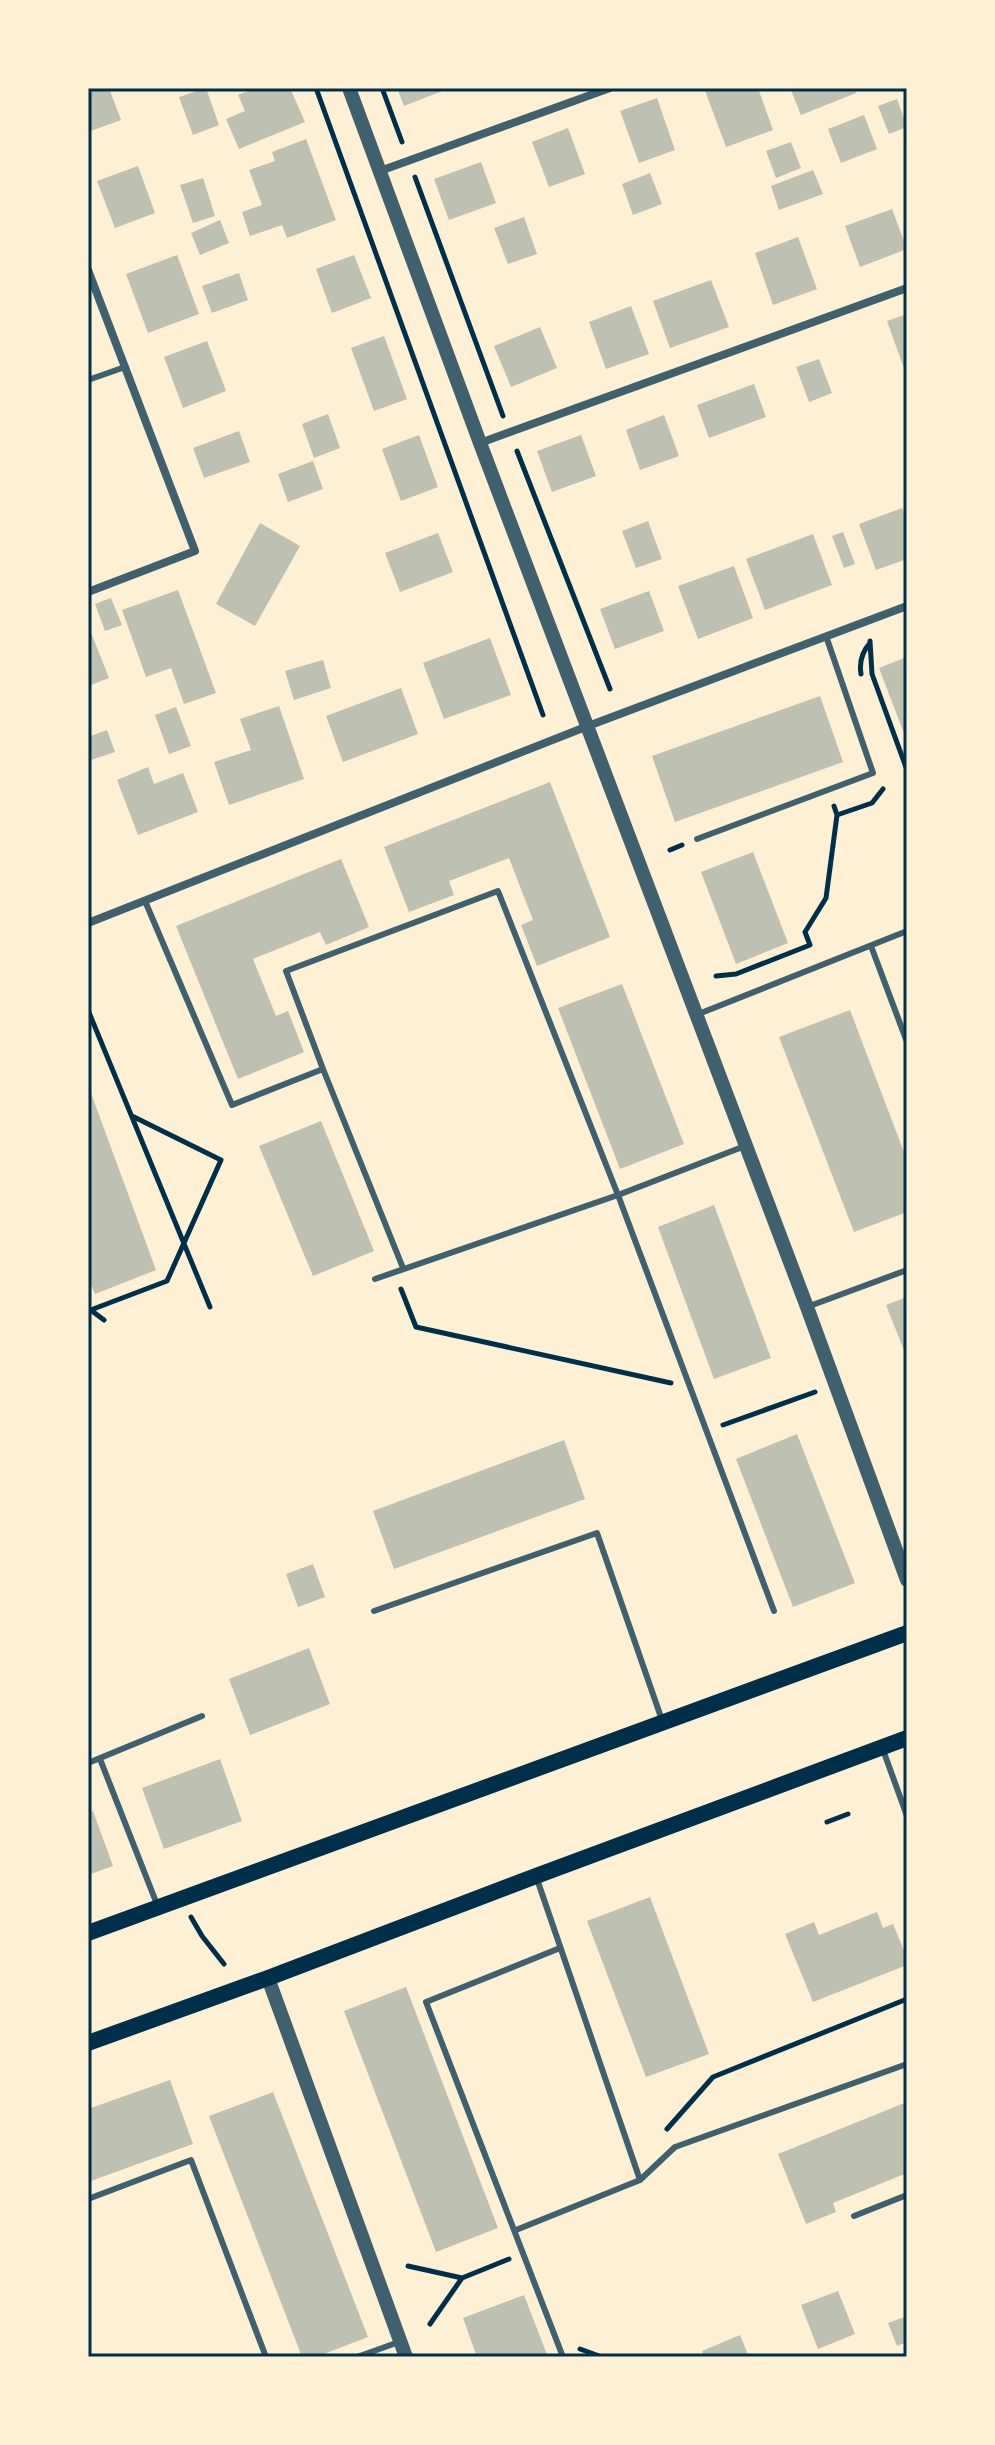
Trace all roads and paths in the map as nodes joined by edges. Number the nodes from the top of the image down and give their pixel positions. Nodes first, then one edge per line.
1 (316, 88) edge
2 (349, 88) edge
3 (382, 88) edge
4 (610, 88) edge
5 (409, 160) junction
6 (380, 171) junction
7 (88, 270) edge
8 (907, 288) edge
9 (125, 367) junction
10 (88, 380) edge
11 (509, 432) junction
12 (480, 443) junction
13 (88, 592) edge
14 (907, 606) edge
15 (826, 636) junction
16 (871, 642) dead end
17 (610, 689) dead end
18 (543, 715) dead end
19 (588, 726) junction
20 (907, 770) edge
21 (837, 815) dead end
22 (697, 839) dead end
23 (145, 901) junction
24 (88, 923) edge
25 (907, 931) edge
26 (871, 946) junction
27 (716, 976) dead end
28 (88, 1010) edge
29 (696, 1015) junction
30 (907, 1042) edge
31 (323, 1069) junction
32 (132, 1116) junction
33 (745, 1146) junction
34 (618, 1195) junction
35 (184, 1242) junction
36 (403, 1268) junction
37 (907, 1270) edge
38 (394, 1271) junction
39 (375, 1279) dead end
40 (210, 1307) dead end
41 (807, 1307) junction
42 (89, 1310) edge
43 (104, 1320) dead end
44 (836, 1385) junction
45 (691, 1388) junction
46 (707, 1431) junction
47 (907, 1580) edge
48 (374, 1611) dead end
49 (774, 1611) dead end
50 (907, 1633) edge
51 (202, 1716) dead end
52 (663, 1723) junction
53 (907, 1738) edge
54 (882, 1747) junction
55 (100, 1759) junction
56 (88, 1763) edge
57 (848, 1814) dead end
58 (907, 1816) edge
59 (827, 1822) dead end
60 (536, 1876) junction
61 (158, 1907) junction
62 (191, 1916) dead end
63 (88, 1933) edge
64 (560, 1948) junction
65 (224, 1964) dead end
66 (268, 1978) junction
67 (907, 1999) edge
68 (88, 2043) edge
69 (907, 2064) edge
70 (664, 2132) dead end
71 (640, 2180) junction
72 (907, 2195) edge
73 (88, 2199) edge
74 (854, 2216) dead end
75 (516, 2230) junction
76 (524, 2253) junction
77 (408, 2266) dead end
78 (462, 2278) junction
79 (430, 2324) dead end
80 (400, 2341) junction
81 (266, 2357) edge
82 (357, 2357) edge
83 (406, 2357) edge
84 (563, 2357) edge

1 - 18 path
2 - 6 street
3 - 5 path
4 - 5 street
5 - 6 street
5 - 11 path
6 - 12 street
7 - 9 street
8 - 11 street
9 - 10 lane
9 - 13 street
11 - 12 street
11 - 17 path
12 - 19 street
14 - 15 street
15 - 19 street
15 - 22 lane
16 - 20 path
19 - 23 street
19 - 29 street
21 - 27 path
23 - 24 street
23 - 31 lane
25 - 26 lane
26 - 29 lane
26 - 30 lane
28 - 32 path
29 - 33 street
31 - 34 lane
31 - 36 lane
32 - 35 path
32 - 35 path
33 - 34 lane
33 - 41 street
34 - 36 lane
34 - 45 lane
35 - 40 path
35 - 42 path
36 - 38 lane
37 - 41 lane
38 - 39 lane
38 - 45 path
41 - 44 street
42 - 43 path
44 - 46 path
44 - 47 street
45 - 46 lane
46 - 49 lane
48 - 52 lane
50 - 52 main road
51 - 55 lane
52 - 61 main road
53 - 54 main road
54 - 58 lane
54 - 60 main road
55 - 56 lane
55 - 61 lane
57 - 59 path
60 - 64 lane
60 - 66 main road
61 - 63 main road
62 - 65 path
64 - 71 lane
64 - 75 lane
66 - 68 main road
66 - 80 street
67 - 70 path
69 - 71 lane
71 - 75 lane
72 - 74 lane
73 - 81 lane
75 - 76 lane
76 - 78 path
76 - 84 lane
77 - 78 path
78 - 79 path
80 - 82 lane
80 - 83 street

